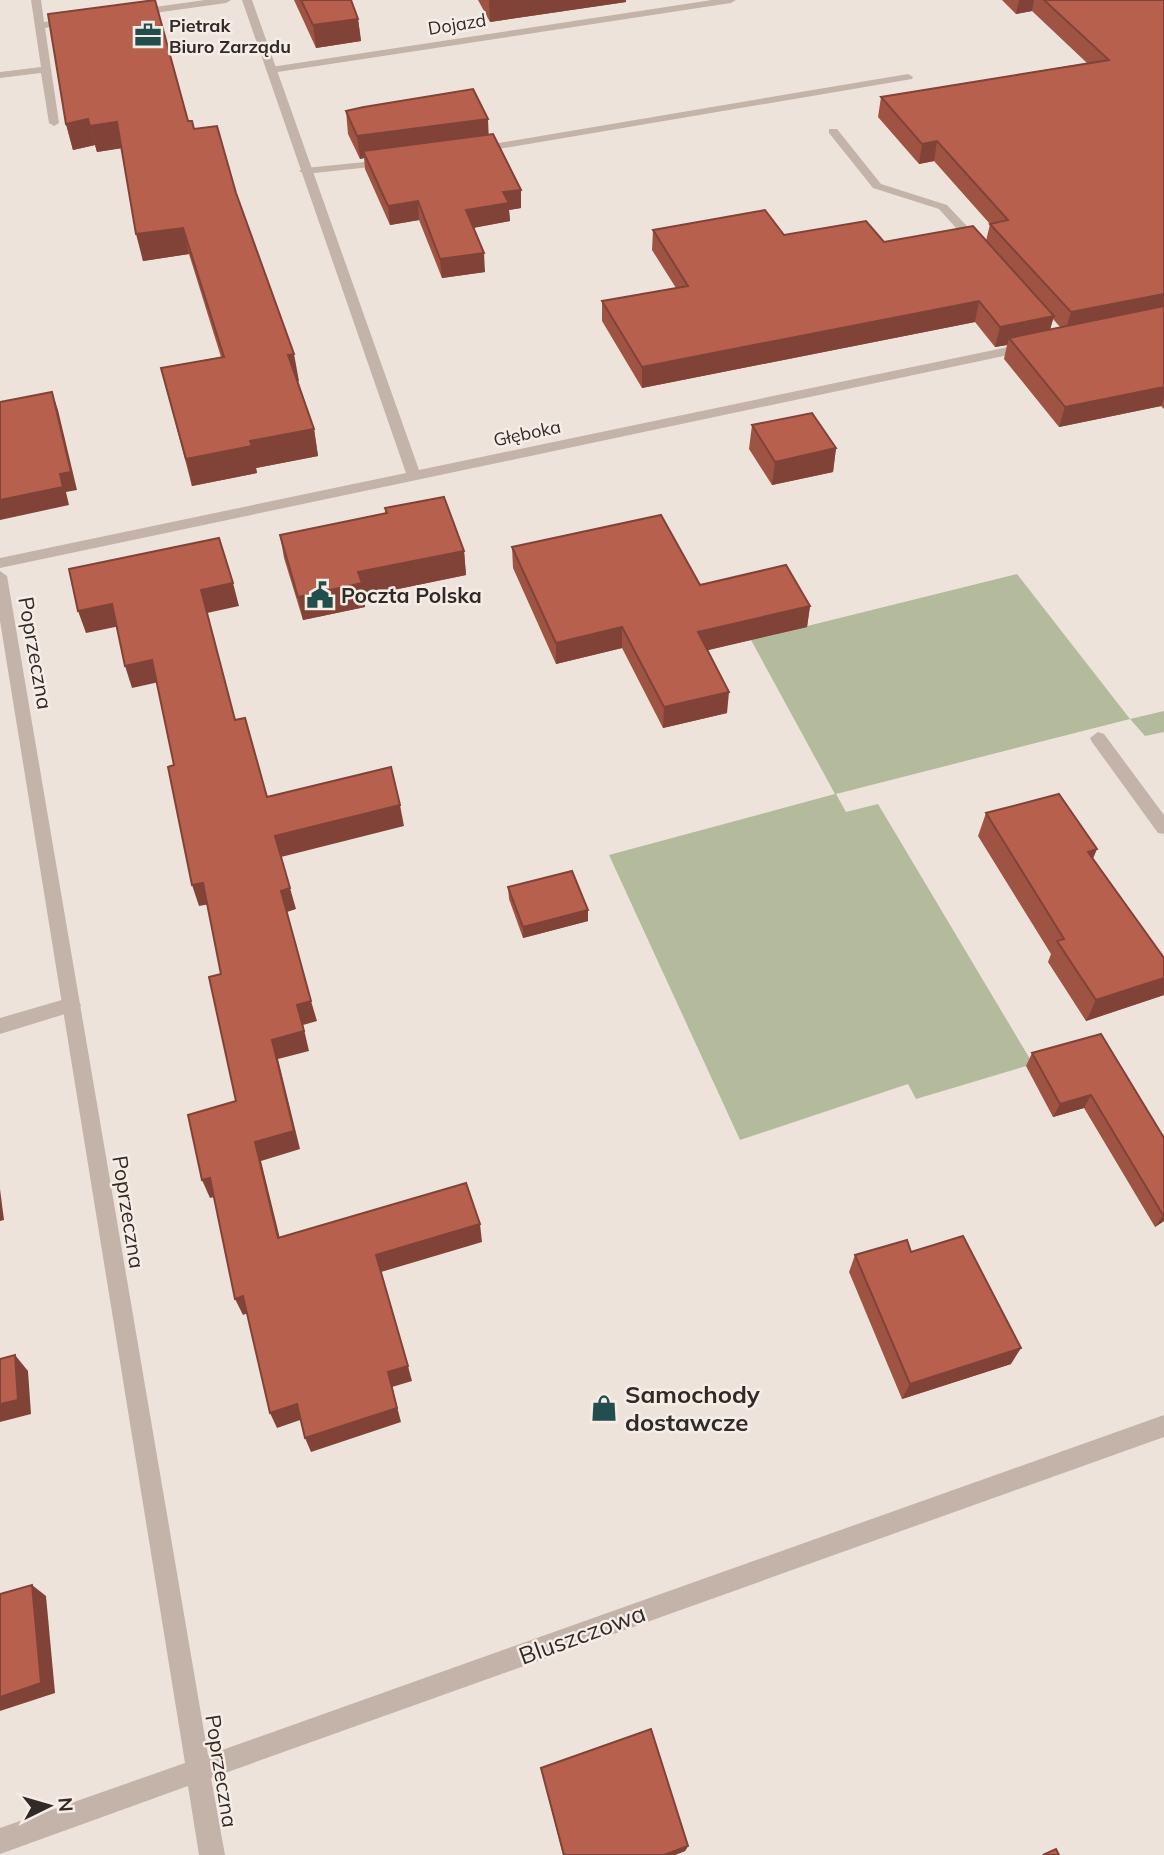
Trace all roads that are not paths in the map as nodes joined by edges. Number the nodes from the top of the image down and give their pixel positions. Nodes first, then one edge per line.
1 (36, 0) edge
2 (226, 0) edge
3 (247, 0) edge
4 (731, 0) edge
5 (116, 15) edge
6 (77, 21) edge
7 (40, 26) junction
8 (46, 69) junction
9 (271, 70) junction
10 (0, 75) edge
11 (908, 78) dead end
12 (54, 123) dead end
13 (833, 131) dead end
14 (468, 151) edge
15 (394, 162) edge
16 (305, 171) junction
17 (988, 257) edge
18 (1048, 342) edge
19 (414, 477) junction
20 (0, 563) edge
21 (0, 576) edge
22 (1098, 738) dead end
23 (1164, 828) edge
24 (72, 1005) junction
25 (0, 1026) edge
26 (1164, 1426) edge
27 (199, 1770) junction
28 (0, 1841) edge
29 (212, 1855) edge

1 - 7 street
2 - 5 street
3 - 9 street
4 - 9 street, Dojazd
6 - 7 street
7 - 8 street
8 - 10 street
8 - 12 street
9 - 16 street
11 - 14 street
13 - 17 street
15 - 16 street
16 - 19 street
18 - 19 street, Głęboka
19 - 20 street, Głęboka
21 - 24 street, Poprzeczna
22 - 23 street
24 - 25 street
24 - 27 street, Poprzeczna
26 - 27 street, Bluszczowa
27 - 28 street, Bluszczowa
27 - 29 street, Poprzeczna

